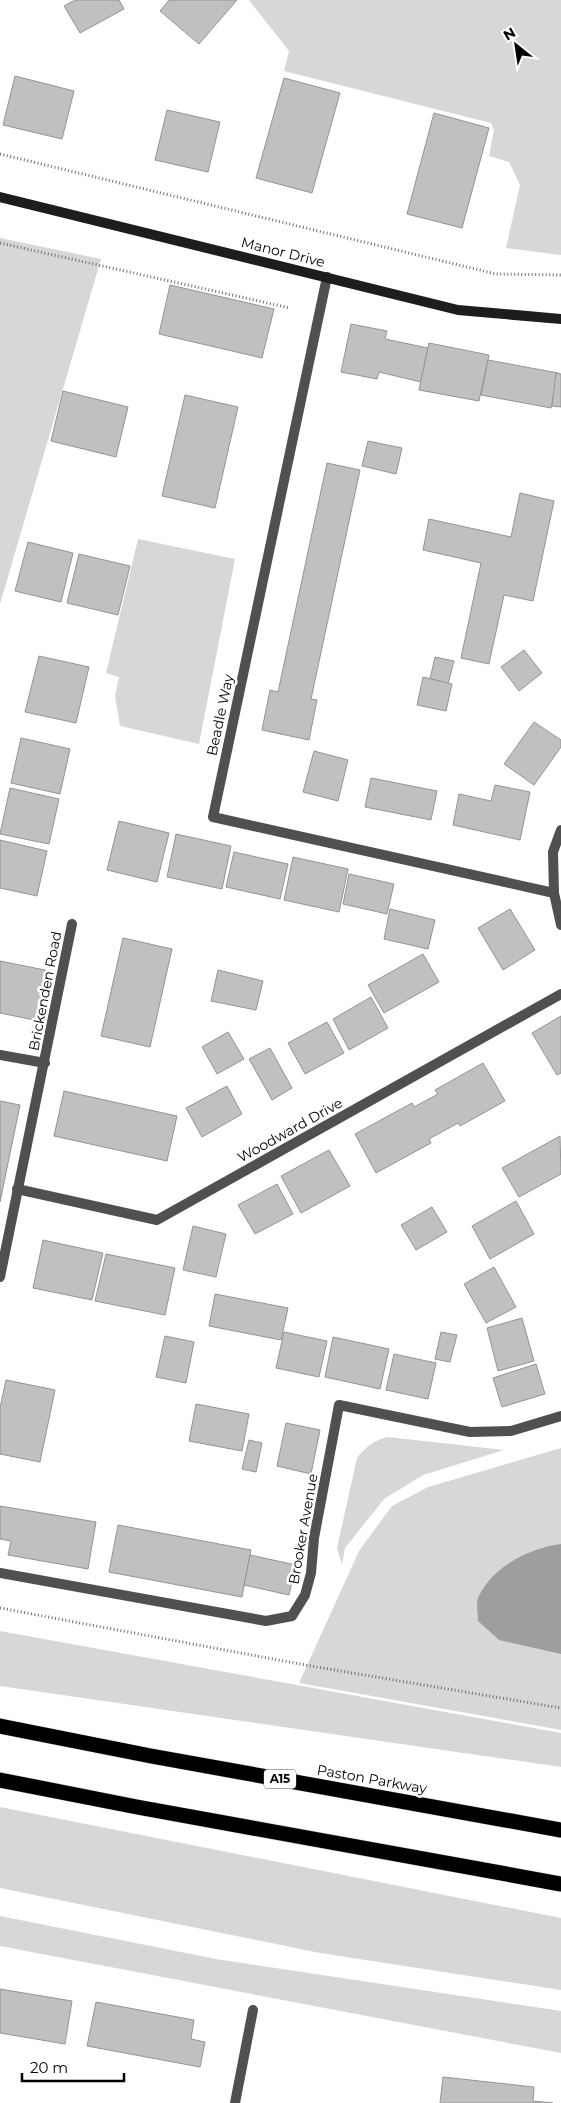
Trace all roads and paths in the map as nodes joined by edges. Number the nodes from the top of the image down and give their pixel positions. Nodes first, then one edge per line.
1 (0, 154) edge
2 (0, 197) edge
3 (0, 243) edge
4 (561, 275) edge
5 (327, 277) junction
6 (290, 308) dead end
7 (561, 318) edge
8 (561, 830) edge
9 (554, 893) junction
10 (72, 924) dead end
11 (561, 926) edge
12 (561, 994) edge
13 (0, 1055) edge
14 (45, 1063) junction
15 (17, 1189) junction
16 (0, 1277) edge
17 (561, 1416) edge
18 (0, 1573) edge
19 (0, 1608) edge
20 (561, 1708) edge
21 (0, 1726) edge
22 (0, 1780) edge
23 (561, 1830) edge
24 (561, 1884) edge
25 (253, 2010) dead end
26 (235, 2103) edge

1 - 4 path
2 - 5 street, Manor Drive
3 - 6 path
5 - 7 street, Manor Drive
5 - 9 street, Beadle Way
8 - 9 street
9 - 11 street
10 - 14 street, Brickenden Road
12 - 15 street, Woodward Drive
13 - 14 street, Brickenden Road
14 - 15 street, Brickenden Road
15 - 16 street, Brickenden Road
17 - 18 street, Brooker Avenue
19 - 20 path
21 - 23 highway, Paston Parkway / A15
22 - 24 highway
25 - 26 street

